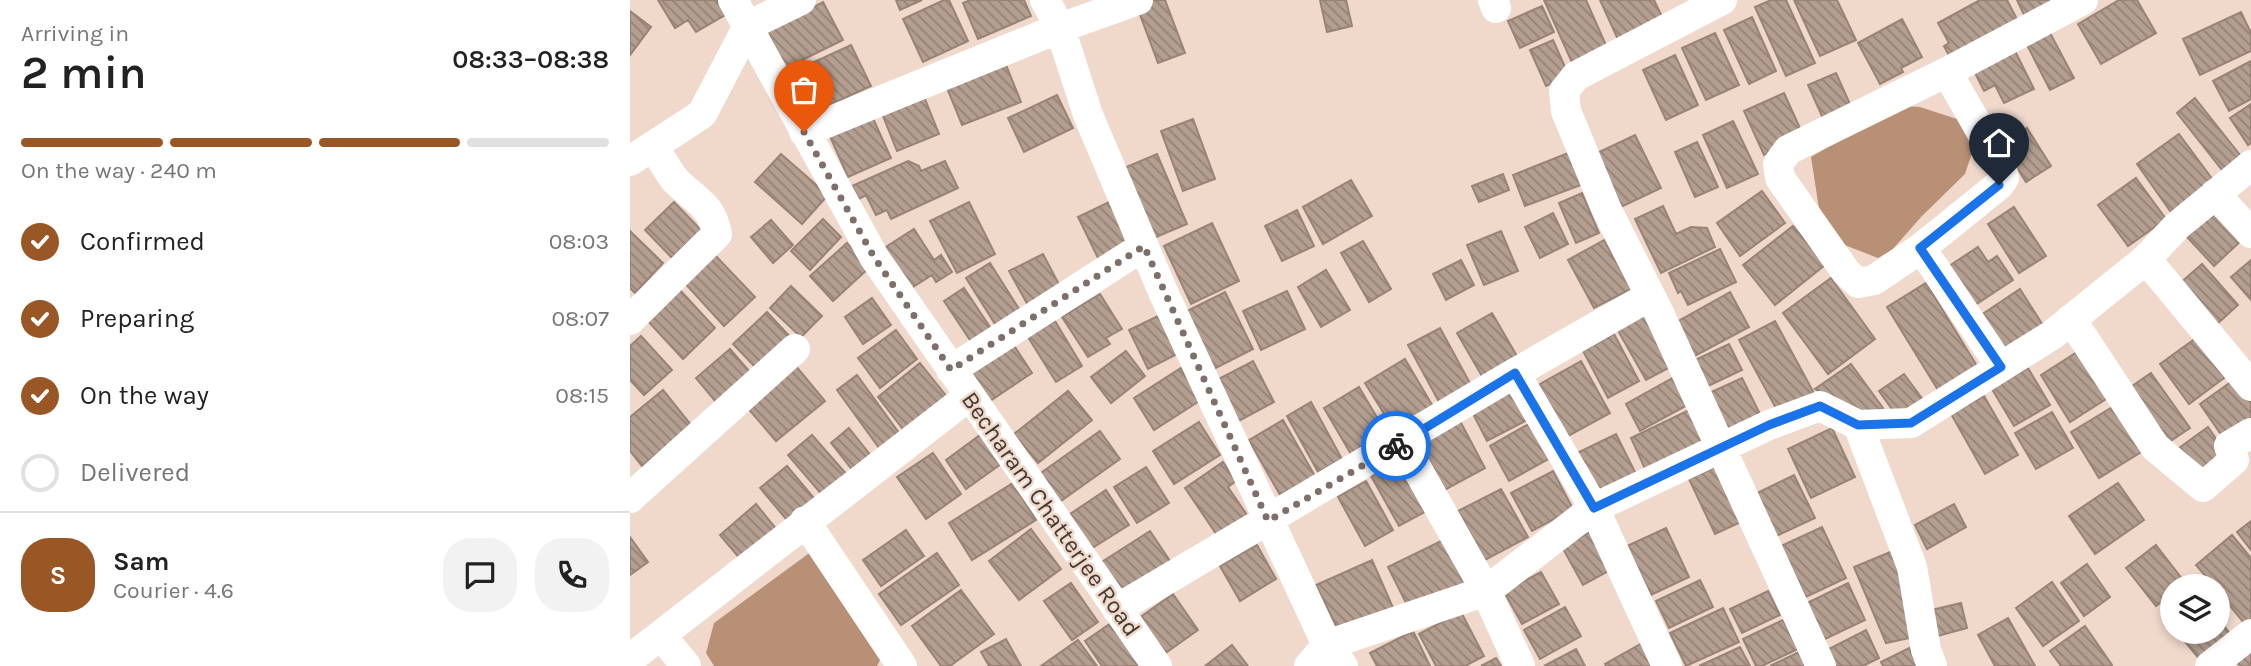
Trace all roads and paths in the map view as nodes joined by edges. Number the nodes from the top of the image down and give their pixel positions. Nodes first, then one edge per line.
1 (733, 0) edge
2 (801, 0) edge
3 (1045, 0) edge
4 (1138, 0) edge
5 (1722, 0) edge
6 (2083, 0) edge
7 (748, 26) junction
8 (1060, 28) junction
9 (1947, 72) junction
10 (804, 132) junction
11 (642, 154) edge
12 (2251, 165) edge
13 (2215, 194) junction
14 (2251, 233) edge
15 (1144, 246) junction
16 (1920, 248) junction
17 (2146, 259) junction
18 (1650, 296) junction
19 (2071, 319) junction
20 (630, 320) edge
21 (795, 349) dead end
22 (2001, 367) junction
23 (951, 370) junction
24 (1515, 373) junction
25 (2251, 386) edge
26 (969, 396) junction
27 (1858, 425) junction
28 (2251, 433) edge
29 (1402, 442) junction
30 (1722, 449) junction
31 (630, 498) edge
32 (1594, 508) junction
33 (805, 521) junction
34 (1268, 521) junction
35 (1486, 591) junction
36 (1117, 609) junction
37 (2251, 634) edge
38 (661, 635) junction
39 (630, 659) edge
40 (1326, 659) edge
41 (686, 666) edge
42 (902, 666) edge
43 (1157, 666) edge
44 (1520, 666) edge
45 (1667, 666) edge
46 (1821, 666) edge
47 (1933, 666) edge
48 (2210, 666) edge

1 - 7 street, Becharam Chatterjee Road
2 - 7 street
3 - 8 street
4 - 8 street
5 - 18 street
6 - 9 street
7 - 10 street, Becharam Chatterjee Road
7 - 11 street
8 - 10 street
8 - 15 street
9 - 16 street
9 - 16 street
10 - 23 street, Becharam Chatterjee Road
11 - 20 street
12 - 13 street
13 - 14 street
13 - 17 street
15 - 23 street
15 - 34 street
16 - 22 street
17 - 19 street
17 - 25 street
18 - 24 street
18 - 30 street
19 - 22 street
19 - 28 street
21 - 31 street
22 - 27 street
23 - 26 street, Becharam Chatterjee Road
24 - 29 street
24 - 32 street
26 - 33 street
26 - 36 street, Becharam Chatterjee Road
27 - 30 street
27 - 47 street
29 - 34 street
29 - 35 street
30 - 32 street
30 - 46 street
32 - 35 street
32 - 45 street
33 - 38 street
33 - 42 street
34 - 36 street
34 - 40 street
35 - 40 street
35 - 44 street
36 - 43 street, Becharam Chatterjee Road
37 - 48 street
38 - 39 street
38 - 41 street

